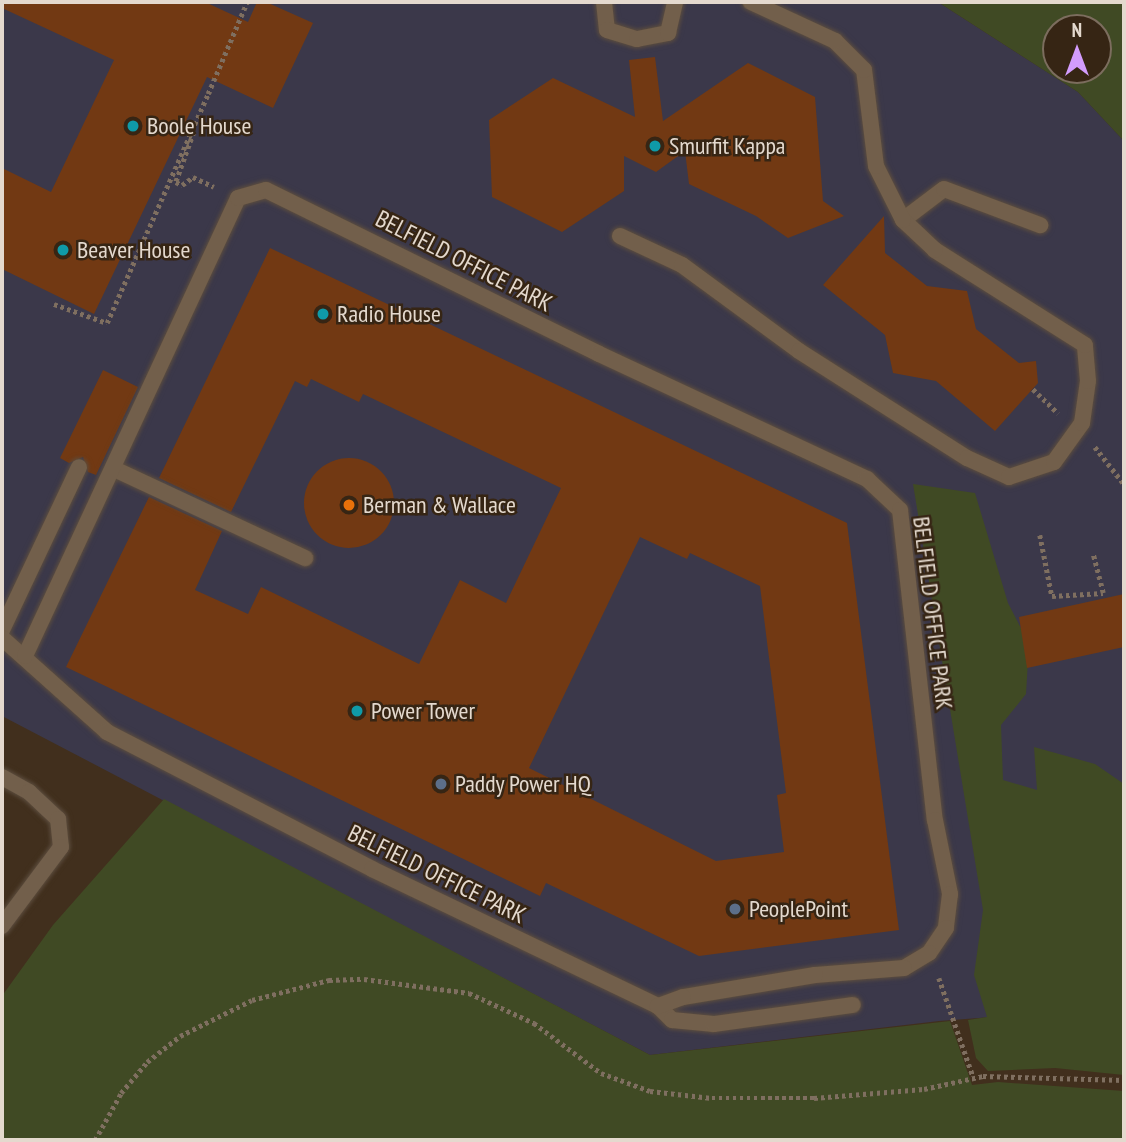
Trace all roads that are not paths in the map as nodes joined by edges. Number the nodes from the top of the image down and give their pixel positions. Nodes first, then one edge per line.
1 (604, 2) edge
2 (675, 2) edge
3 (751, 2) edge
4 (903, 220) junction
5 (1040, 225) dead end
6 (621, 236) dead end
7 (79, 467) dead end
8 (114, 469) junction
9 (305, 558) dead end
10 (2, 630) edge
11 (2, 638) edge
12 (25, 656) junction
13 (2, 776) edge
14 (2, 926) edge
15 (853, 1005) dead end
16 (659, 1006) junction

1 - 2 lane
3 - 4 lane
4 - 5 lane
4 - 6 lane
7 - 10 lane
8 - 9 lane
8 - 12 lane
8 - 16 lane, BELFIELD OFFICE PARK
11 - 12 lane, BELFIELD OFFICE PARK
12 - 16 lane, BELFIELD OFFICE PARK
13 - 14 lane
15 - 16 lane

